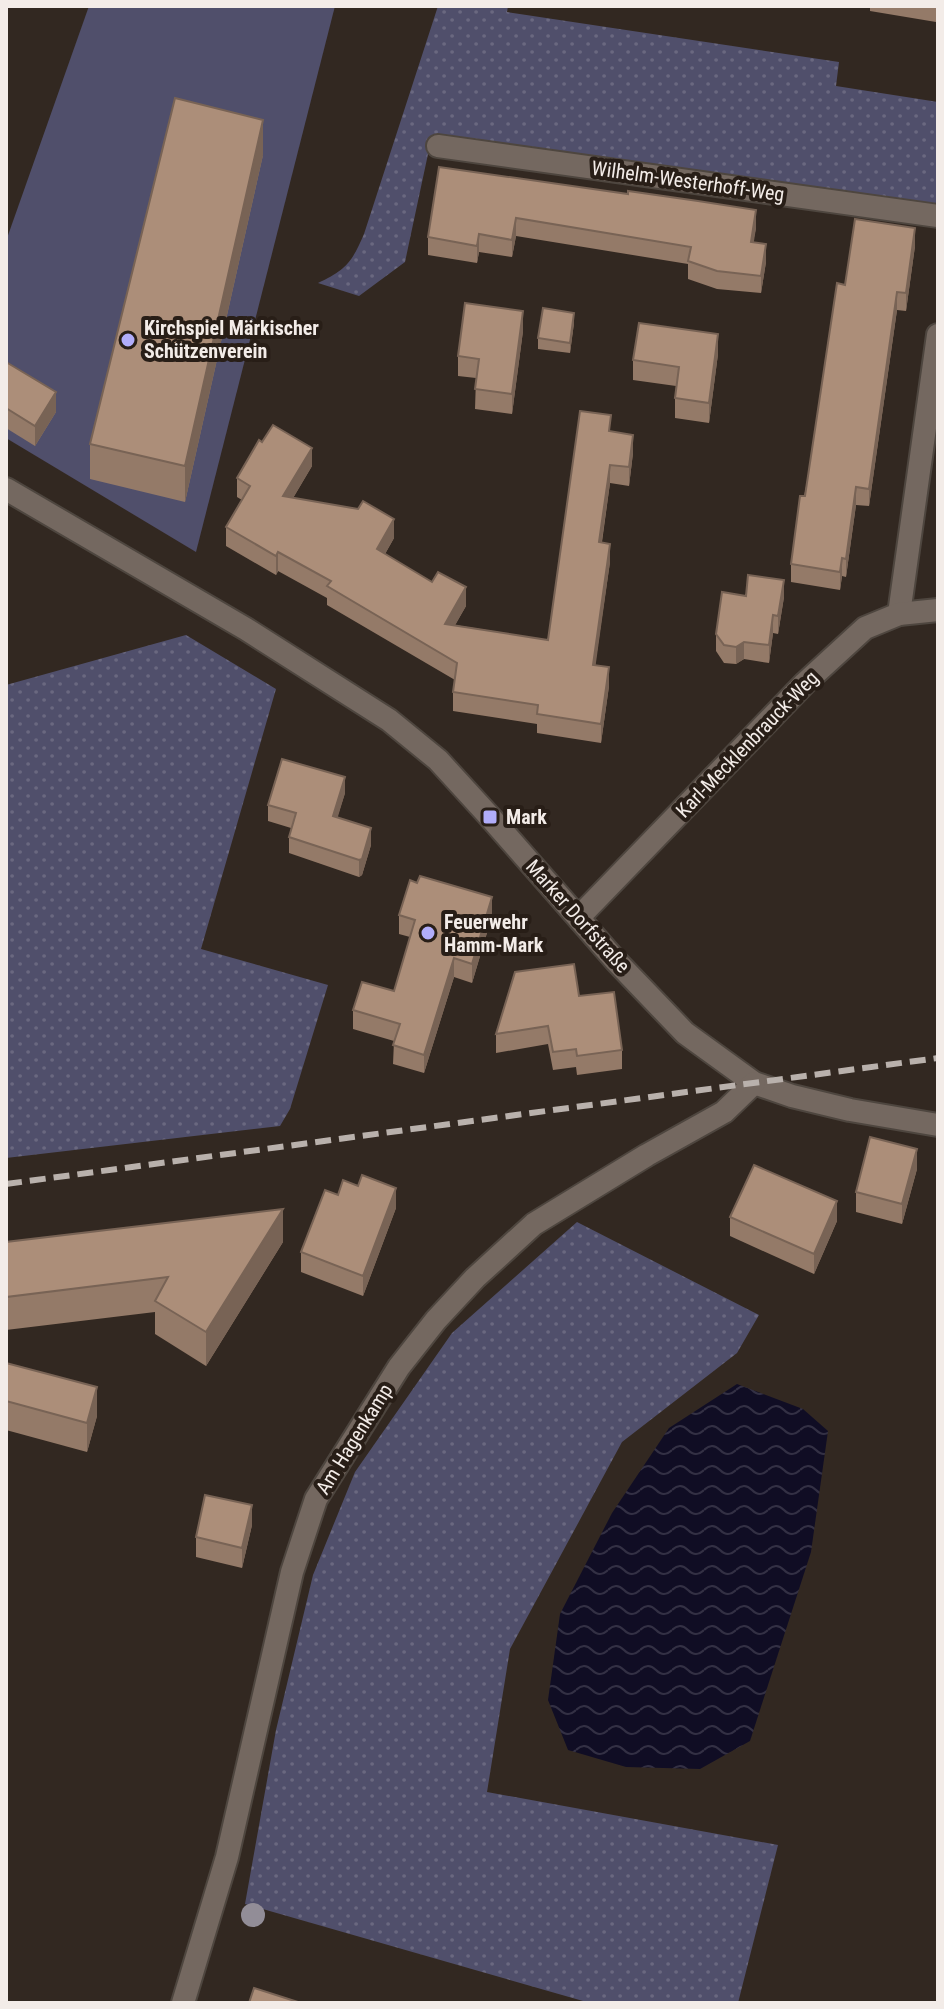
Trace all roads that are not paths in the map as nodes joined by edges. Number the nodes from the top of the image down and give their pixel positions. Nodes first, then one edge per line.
1 (438, 146) dead end
2 (938, 216) edge
3 (938, 335) edge
4 (6, 489) edge
5 (938, 610) edge
6 (899, 614) junction
7 (579, 917) junction
8 (754, 1083) junction
9 (938, 1125) edge
10 (183, 2003) edge

1 - 2 street, Wilhelm-Westerhoff-Weg
3 - 6 street
4 - 7 street, Marker Dorfstraße
5 - 6 street, Karl-Mecklenbrauck-Weg
6 - 7 street, Karl-Mecklenbrauck-Weg
7 - 8 street, Marker Dorfstraße
8 - 9 street, Marker Dorfstraße
8 - 10 street, Am Hagenkamp

